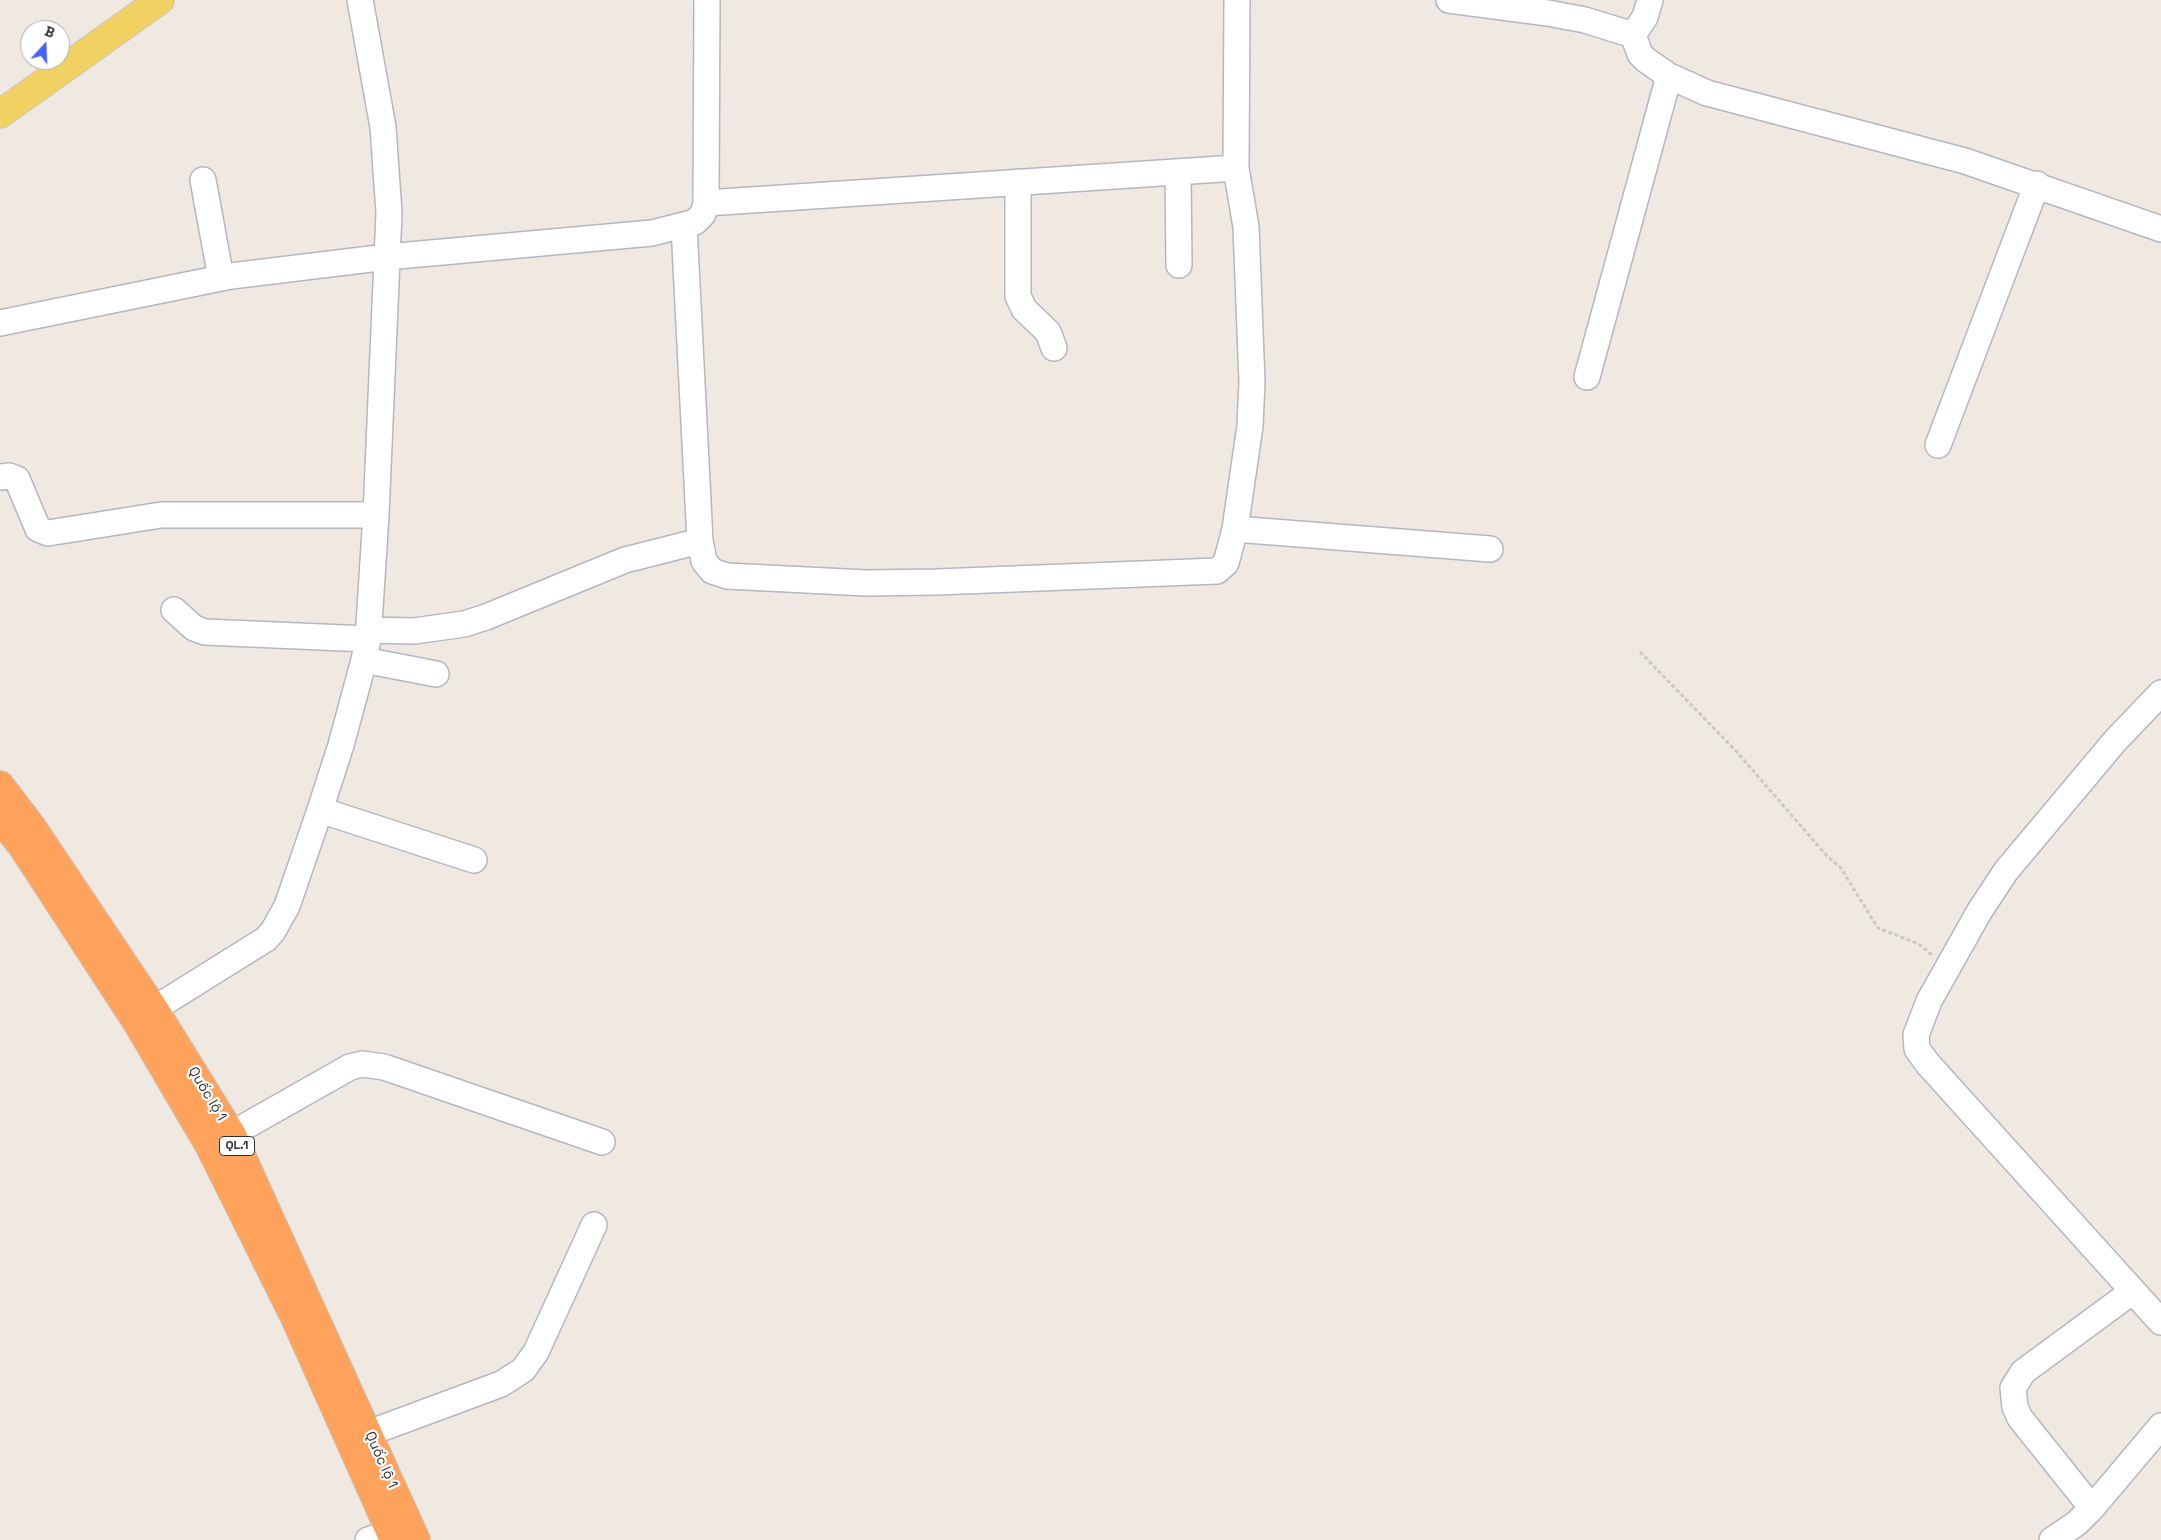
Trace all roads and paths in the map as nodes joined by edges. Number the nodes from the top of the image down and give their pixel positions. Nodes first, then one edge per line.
1 (160, 0) edge
2 (360, 0) edge
3 (707, 0) edge
4 (1237, 0) edge
5 (1449, 0) edge
6 (1650, 0) edge
7 (1632, 34) junction
8 (1669, 76) junction
9 (0, 114) edge
10 (1236, 168) junction
11 (1178, 172) junction
12 (203, 180) dead end
13 (1018, 182) junction
14 (2037, 184) junction
15 (706, 203) junction
16 (684, 226) junction
17 (2161, 229) edge
18 (387, 257) junction
19 (1179, 265) dead end
20 (221, 278) junction
21 (0, 322) edge
22 (1054, 348) dead end
23 (1587, 377) dead end
24 (1938, 445) dead end
25 (0, 476) edge
26 (376, 515) junction
27 (1235, 529) junction
28 (700, 541) junction
29 (1490, 549) dead end
30 (174, 610) dead end
31 (367, 643) junction
32 (1640, 652) dead end
33 (436, 674) dead end
34 (2156, 707) edge
35 (0, 785) edge
36 (320, 810) junction
37 (0, 819) edge
38 (474, 860) dead end
39 (1946, 970) junction
40 (145, 1015) junction
41 (221, 1141) junction
42 (602, 1142) dead end
43 (594, 1226) dead end
44 (2132, 1291) junction
45 (2161, 1322) edge
46 (2161, 1426) edge
47 (360, 1437) junction
48 (2092, 1508) junction
49 (384, 1537) edge
50 (416, 1540) edge
51 (2052, 1540) edge

1 - 9 main road
2 - 18 street
3 - 15 street
4 - 10 street
5 - 7 street
6 - 7 street
7 - 8 street
8 - 14 street
8 - 23 street
10 - 11 street
10 - 27 street
11 - 13 street
11 - 19 street
12 - 20 street
13 - 15 street
13 - 22 street
14 - 17 street
14 - 24 street
15 - 16 street
16 - 18 street
16 - 28 street
18 - 20 street
18 - 26 street
20 - 21 street
25 - 26 street
26 - 31 street
27 - 28 street
27 - 29 street
28 - 31 street
30 - 31 street
31 - 33 street
31 - 36 street
32 - 39 path
34 - 39 street
35 - 40 highway, Quốc lộ 1 / QL.1
36 - 38 street
36 - 40 street
37 - 40 highway, Quốc lộ 1 / QL.1
39 - 44 street
40 - 41 highway, Quốc lộ 1 / QL.1
41 - 42 street
41 - 47 highway, Quốc lộ 1 / QL.1
43 - 47 street
44 - 45 street
44 - 48 street
46 - 48 street
47 - 49 highway, Quốc lộ 1 / QL.1
47 - 50 highway, Quốc lộ 1 / QL.1
48 - 51 street

